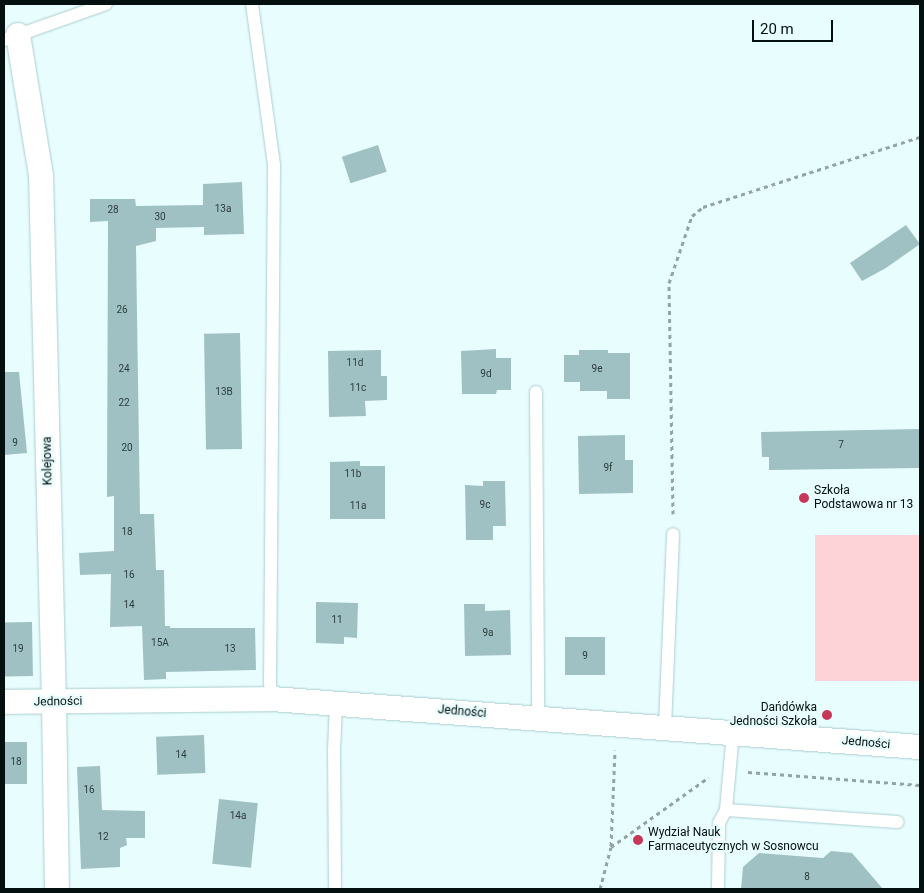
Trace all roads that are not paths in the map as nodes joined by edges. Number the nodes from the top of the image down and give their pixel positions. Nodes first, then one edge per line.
1 (106, 4) edge
2 (252, 4) edge
3 (11, 37) edge
4 (536, 392) dead end
5 (673, 534) road end
6 (272, 698) junction
7 (4, 702) edge
8 (54, 702) junction
9 (336, 704) junction
10 (538, 719) junction
11 (665, 727) junction
12 (732, 733) junction
13 (920, 747) edge
14 (726, 810) junction
15 (898, 822) dead end
16 (57, 889) edge
17 (336, 889) edge
18 (718, 889) edge

1 - 3 lane
2 - 6 lane
3 - 8 street, Kolejowa
4 - 10 lane
5 - 11 lane
6 - 8 street, Jedności
6 - 9 street, Jedności
7 - 8 street, Jedności
8 - 16 street, Kolejowa
9 - 10 street, Jedności
9 - 17 lane
10 - 11 street, Jedności
11 - 12 street, Jedności
12 - 13 street, Jedności
12 - 14 lane
14 - 15 lane
14 - 18 lane

